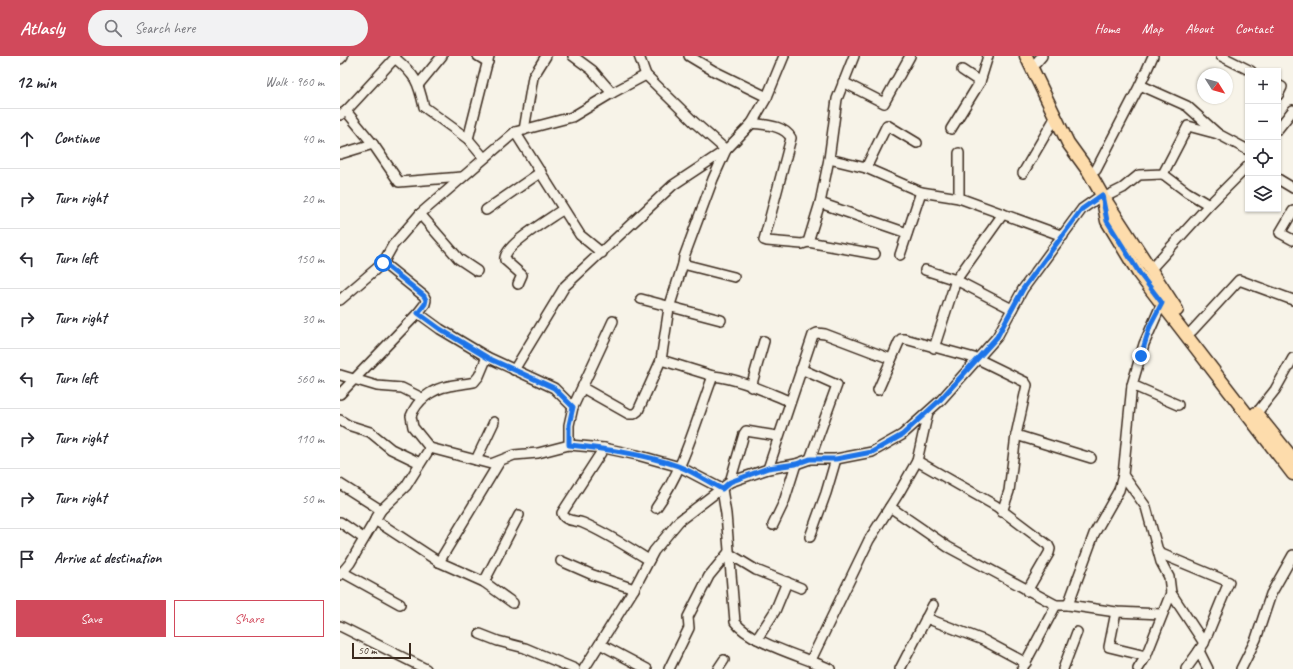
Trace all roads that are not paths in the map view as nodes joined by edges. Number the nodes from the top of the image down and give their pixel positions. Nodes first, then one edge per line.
1 (343, 56) edge
2 (442, 56) edge
3 (478, 56) edge
4 (546, 56) edge
5 (573, 56) edge
6 (639, 56) edge
7 (689, 56) edge
8 (784, 56) edge
9 (854, 56) edge
10 (910, 56) edge
11 (988, 56) edge
12 (1026, 56) edge
13 (1153, 56) edge
14 (1222, 56) edge
15 (396, 57) edge
16 (1037, 58) edge
17 (340, 59) edge
18 (488, 59) edge
19 (1245, 68) edge
20 (962, 70) dead end
21 (646, 75) junction
22 (843, 82) junction
23 (980, 82) junction
24 (419, 84) junction
25 (1140, 85) junction
26 (612, 93) junction
27 (767, 96) junction
28 (1293, 110) edge
29 (343, 113) edge
30 (1055, 118) junction
31 (752, 123) junction
32 (1281, 125) edge
33 (951, 129) dead end
34 (519, 131) junction
35 (1218, 134) junction
36 (468, 139) junction
37 (917, 143) dead end
38 (373, 144) junction
39 (1245, 148) edge
40 (726, 150) junction
41 (960, 153) dead end
42 (340, 154) edge
43 (484, 158) junction
44 (829, 159) junction
45 (866, 168) junction
46 (1245, 169) edge
47 (1096, 170) junction
48 (541, 172) junction
49 (1023, 173) dead end
50 (1163, 174) junction
51 (462, 177) junction
52 (1281, 181) edge
53 (1293, 188) edge
54 (920, 192) junction
55 (1102, 196) junction
56 (959, 198) junction
57 (820, 203) junction
58 (1209, 205) junction
59 (486, 210) dead end
60 (562, 210) junction
61 (1293, 211) edge
62 (420, 214) junction
63 (1003, 214) junction
64 (907, 233) junction
65 (1063, 236) junction
66 (1293, 240) edge
67 (808, 242) junction
68 (602, 253) junction
69 (875, 254) dead end
70 (900, 256) dead end
71 (383, 263) junction
72 (683, 264) junction
73 (925, 270) dead end
74 (1150, 270) junction
75 (477, 271) dead end
76 (734, 277) dead end
77 (956, 280) junction
78 (518, 284) dead end
79 (340, 300) edge
80 (641, 300) dead end
81 (1293, 300) edge
82 (1162, 303) junction
83 (669, 308) junction
84 (1012, 309) junction
85 (418, 313) junction
86 (721, 320) dead end
87 (613, 321) dead end
88 (1192, 331) junction
89 (764, 341) dead end
90 (934, 348) junction
91 (488, 358) junction
92 (1293, 358) edge
93 (891, 359) junction
94 (978, 359) junction
95 (661, 360) junction
96 (801, 369) junction
97 (514, 370) junction
98 (340, 375) edge
99 (713, 376) junction
100 (354, 381) junction
101 (1132, 385) junction
102 (751, 387) junction
103 (583, 388) junction
104 (878, 390) dead end
105 (340, 394) edge
106 (422, 398) junction
107 (789, 401) junction
108 (1178, 405) dead end
109 (573, 407) junction
110 (928, 412) junction
111 (1256, 414) junction
112 (340, 420) edge
113 (494, 422) dead end
114 (1016, 435) junction
115 (777, 436) junction
116 (569, 445) junction
117 (430, 448) junction
118 (604, 448) junction
119 (1090, 458) dead end
120 (810, 459) junction
121 (836, 459) junction
122 (1293, 459) edge
123 (476, 460) junction
124 (500, 461) junction
125 (917, 461) junction
126 (420, 463) junction
127 (796, 464) junction
128 (680, 467) junction
129 (768, 468) junction
130 (1293, 474) edge
131 (1123, 475) junction
132 (730, 482) junction
133 (340, 484) edge
134 (722, 489) junction
135 (890, 507) junction
136 (656, 508) dead end
137 (381, 510) junction
138 (1002, 512) junction
139 (519, 515) dead end
140 (375, 520) junction
141 (340, 522) edge
142 (773, 525) dead end
143 (810, 537) dead end
144 (363, 538) junction
145 (728, 553) junction
146 (1159, 553) junction
147 (1293, 554) edge
148 (649, 560) junction
149 (561, 561) dead end
150 (439, 562) junction
151 (341, 573) edge
152 (484, 582) junction
153 (787, 582) junction
154 (801, 588) dead end
155 (634, 589) junction
156 (1027, 591) junction
157 (1171, 593) junction
158 (513, 602) dead end
159 (400, 604) dead end
160 (933, 605) dead end
161 (1056, 605) junction
162 (1068, 605) junction
163 (1116, 612) junction
164 (1162, 614) junction
165 (926, 618) junction
166 (340, 626) edge
167 (1077, 632) dead end
168 (480, 634) dead end
169 (757, 639) junction
170 (600, 644) junction
171 (1201, 647) junction
172 (1146, 656) junction
173 (724, 660) dead end
174 (811, 660) junction
175 (1024, 666) edge
176 (426, 669) edge
177 (575, 669) edge
178 (584, 669) edge
179 (647, 669) edge
180 (669, 669) edge
181 (718, 669) edge
182 (830, 669) edge
183 (900, 669) edge
184 (1063, 669) edge
185 (1138, 669) edge
186 (1186, 669) edge
187 (1208, 669) edge
188 (1241, 669) edge

1 - 17 street
2 - 24 street
3 - 18 street
4 - 34 street
5 - 26 street
6 - 21 street
7 - 27 street
8 - 27 street
9 - 22 street
10 - 22 street
11 - 23 street
12 - 30 main road
13 - 25 street
14 - 19 street
15 - 24 street
15 - 29 street
16 - 47 main road
18 - 36 street
20 - 23 street
21 - 26 street
21 - 40 street
22 - 44 street
23 - 33 street
24 - 36 street
25 - 35 street
25 - 47 street
26 - 34 street
27 - 31 street
28 - 32 street
29 - 38 street
30 - 49 street
30 - 55 main road
31 - 40 street
31 - 67 street
34 - 43 street
34 - 48 street
35 - 39 street
35 - 50 street
36 - 43 street
37 - 45 street
38 - 42 street
38 - 51 street
40 - 68 street
40 - 72 street
41 - 56 street
43 - 51 street
44 - 45 street
44 - 57 street
45 - 54 street
46 - 58 street
47 - 55 main road
48 - 59 street
48 - 60 street
50 - 55 street
50 - 58 street
51 - 62 street
52 - 53 street
54 - 56 street
54 - 64 street
55 - 65 street
55 - 74 main road
55 - 82 main road
56 - 63 street
57 - 64 street
57 - 67 street
58 - 74 street
60 - 68 street
60 - 78 street
61 - 66 street
62 - 71 street
62 - 75 street
63 - 65 street
63 - 77 street
64 - 70 street
65 - 84 street
67 - 69 street
68 - 97 street
71 - 79 street
71 - 85 street
72 - 76 street
72 - 83 street
73 - 77 street
74 - 88 main road
77 - 84 street
77 - 90 street
80 - 83 street
81 - 88 street
82 - 101 street
82 - 130 main road
83 - 86 street
83 - 95 street
84 - 94 street
85 - 91 street
85 - 100 street
87 - 103 street
88 - 111 main road
89 - 102 street
90 - 93 street
90 - 94 street
91 - 97 street
91 - 106 street
92 - 111 street
93 - 96 street
93 - 104 street
94 - 110 street
94 - 114 street
95 - 99 street
95 - 103 street
96 - 107 street
96 - 120 street
97 - 109 street
98 - 100 street
99 - 102 street
99 - 128 street
100 - 105 street
100 - 106 street
101 - 108 street
101 - 131 street
102 - 107 street
103 - 109 street
106 - 117 street
107 - 115 street
109 - 116 street
110 - 121 street
110 - 125 street
111 - 122 main road
112 - 126 street
113 - 123 street
114 - 119 street
114 - 138 street
115 - 129 street
115 - 132 street
116 - 118 street
116 - 124 street
117 - 123 street
117 - 126 street
118 - 128 street
118 - 148 street
120 - 121 street
120 - 127 street
121 - 143 street
123 - 124 street
124 - 150 street
125 - 135 street
125 - 138 street
126 - 137 street
127 - 129 street
127 - 142 street
128 - 134 street
128 - 136 street
129 - 132 street
131 - 146 street
131 - 162 street
132 - 134 street
133 - 137 street
134 - 145 street
134 - 148 street
135 - 156 street
135 - 174 street
137 - 140 street
138 - 156 street
139 - 152 street
140 - 144 street
140 - 150 street
141 - 144 street
144 - 151 street
145 - 153 street
145 - 169 street
145 - 180 street
146 - 157 street
146 - 171 street
147 - 188 street
148 - 155 street
149 - 155 street
150 - 152 street
151 - 159 street
152 - 158 street
153 - 154 street
153 - 169 street
155 - 170 street
156 - 161 street
157 - 164 street
157 - 171 street
160 - 165 street
161 - 162 street
161 - 175 street
162 - 163 street
163 - 164 street
163 - 172 street
164 - 172 street
165 - 175 street
165 - 183 street
166 - 176 street
167 - 184 street
168 - 177 street
169 - 174 street
170 - 178 street
170 - 179 street
171 - 186 street
171 - 187 street
172 - 185 street
173 - 181 street
174 - 182 street

